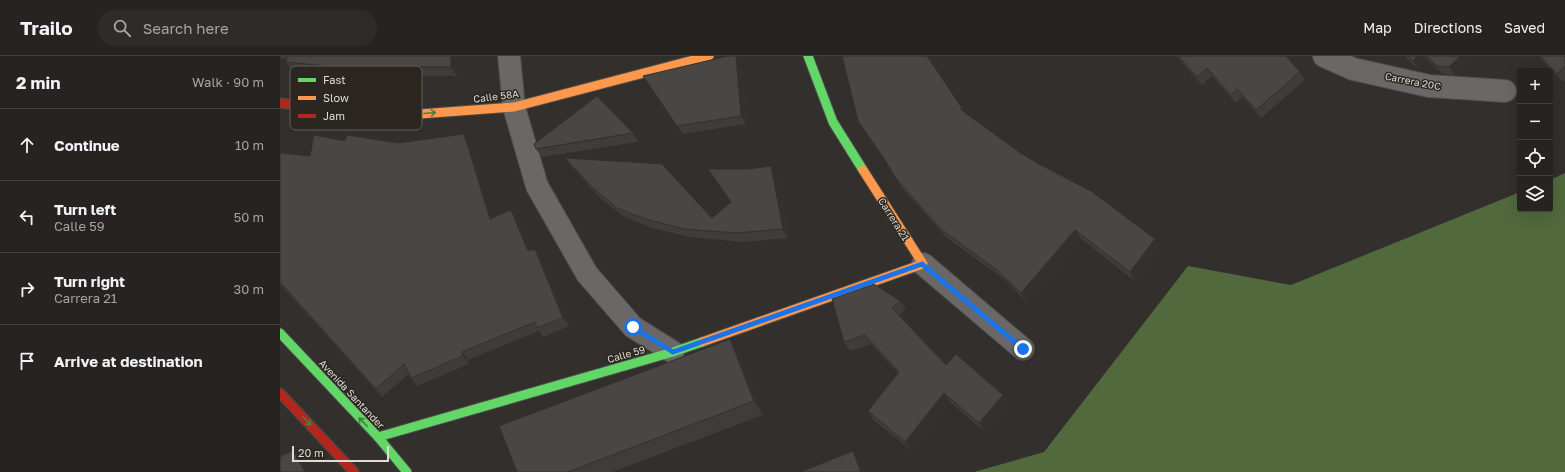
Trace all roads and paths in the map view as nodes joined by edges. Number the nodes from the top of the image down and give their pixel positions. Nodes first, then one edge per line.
1 (509, 56) edge
2 (709, 56) edge
3 (808, 56) edge
4 (1324, 56) edge
5 (1505, 91) dead end
6 (280, 103) edge
7 (290, 104) edge
8 (514, 107) junction
9 (422, 114) edge
10 (922, 264) junction
11 (280, 333) edge
12 (1023, 349) dead end
13 (673, 352) junction
14 (280, 393) edge
15 (378, 437) junction
16 (354, 472) edge
17 (407, 472) edge

1 - 8 street
2 - 8 street, Calle 58A
3 - 10 street, Carrera 21
4 - 5 street, Carrera 20C
6 -> 7 street, Calle 58A
9 -> 8 street, Calle 58A
8 - 13 street
10 - 12 street, Carrera 21
10 - 13 street, Calle 59
15 -> 11 street, Avenida Santander
13 - 15 street, Calle 59
14 -> 16 street
15 - 17 street, Avenida Santander

